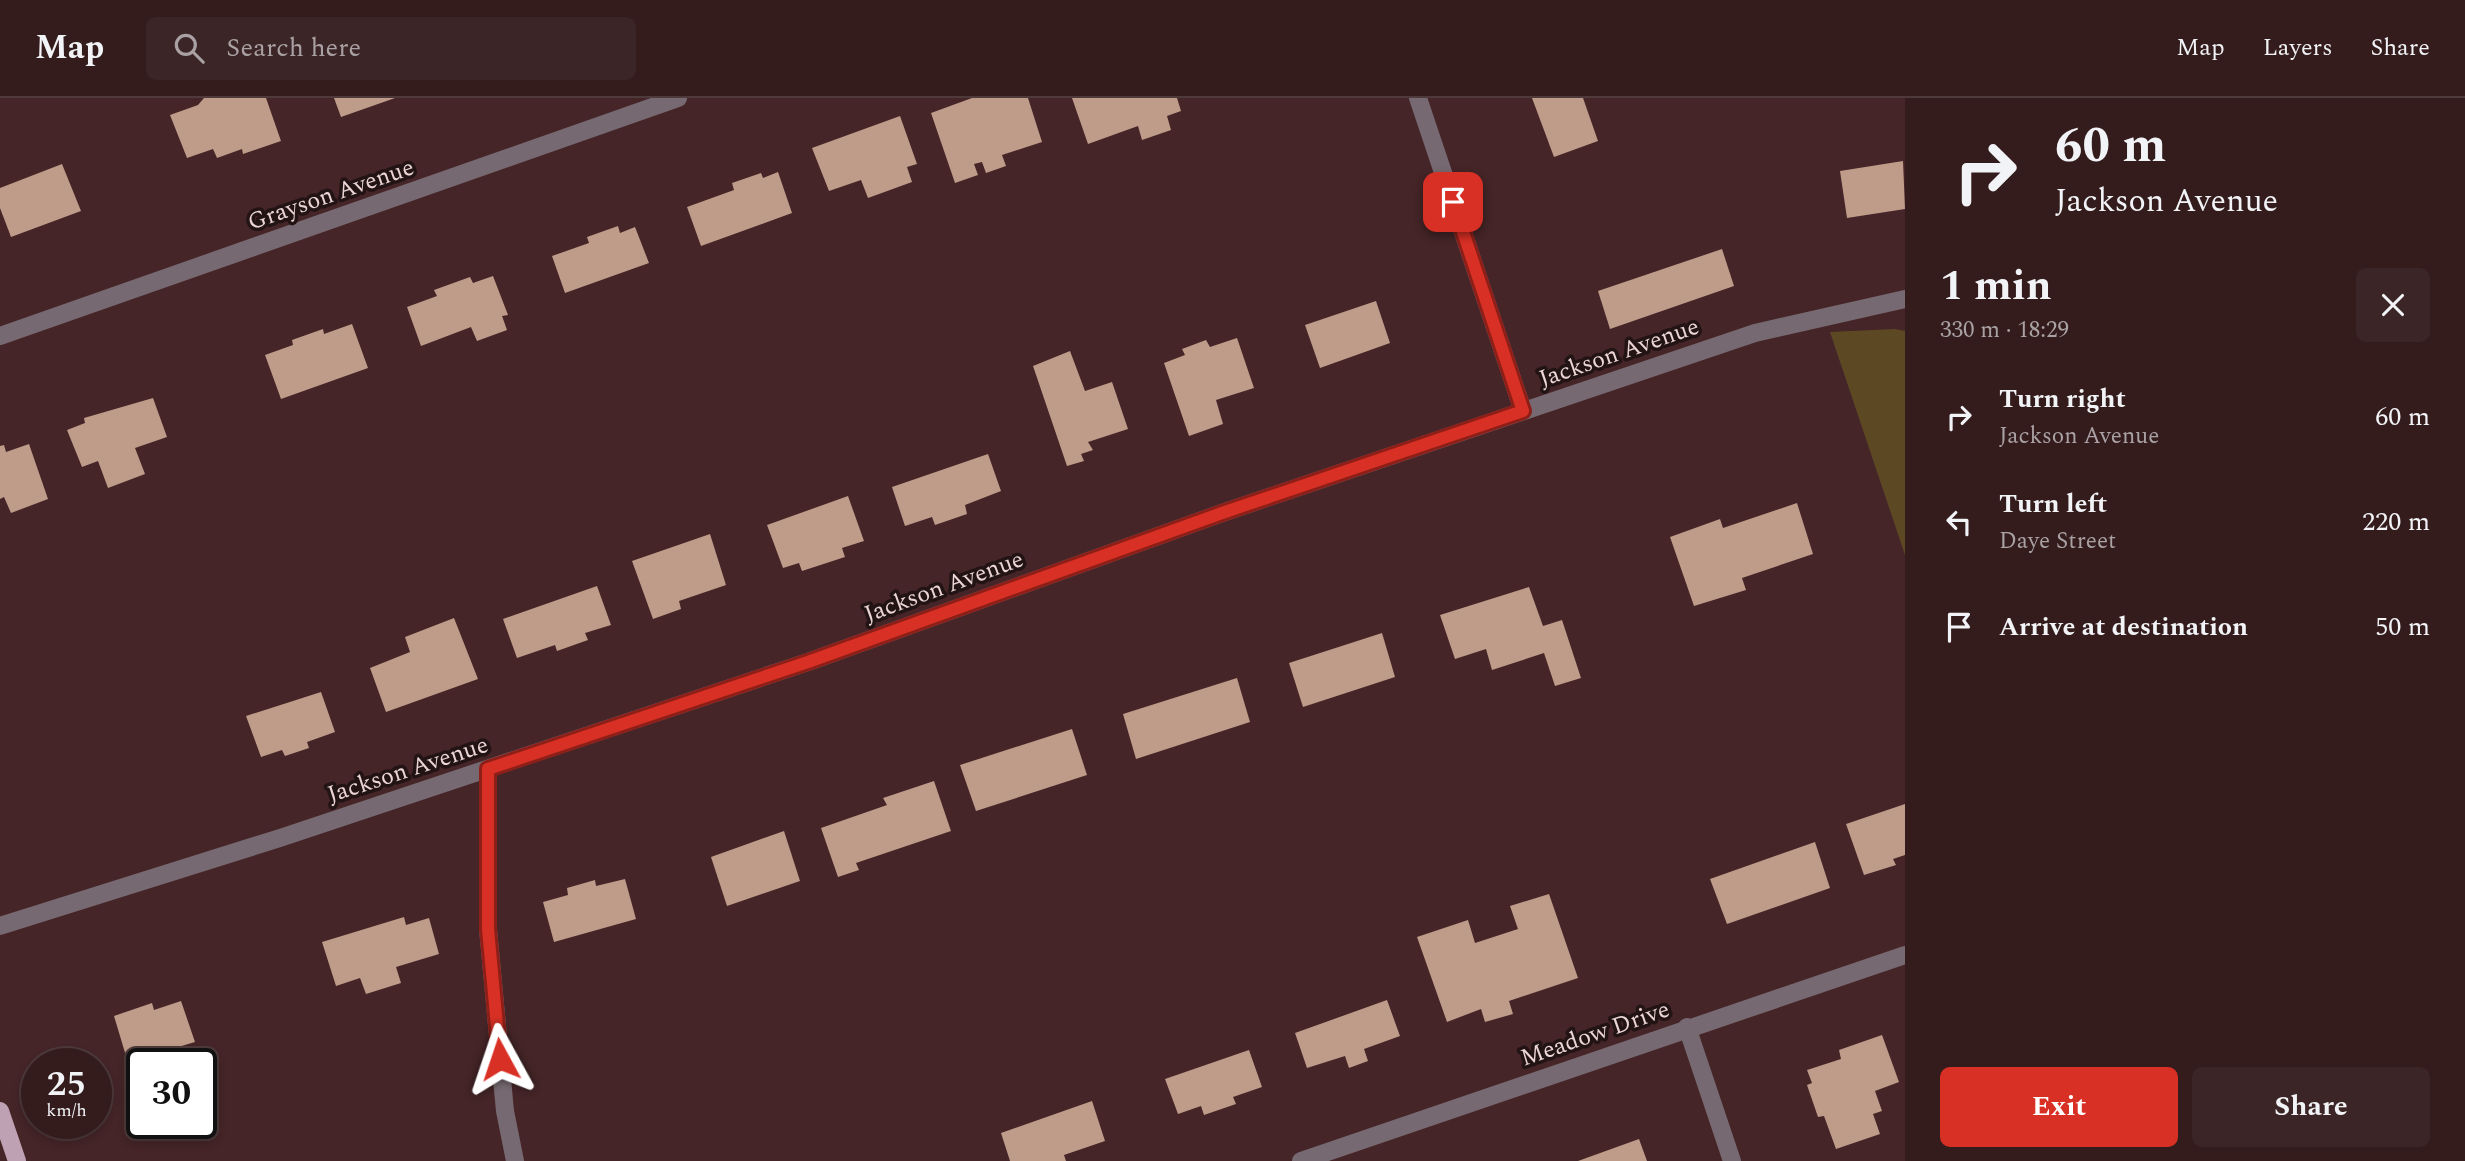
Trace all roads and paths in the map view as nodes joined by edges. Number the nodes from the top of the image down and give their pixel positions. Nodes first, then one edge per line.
1 (678, 98) edge
2 (1418, 98) edge
3 (1905, 299) edge
4 (0, 336) edge
5 (1523, 411) junction
6 (488, 769) junction
7 (0, 926) edge
8 (1905, 955) edge
9 (1687, 1027) junction
10 (0, 1111) edge
11 (17, 1161) edge
12 (514, 1161) edge
13 (1301, 1161) edge
14 (1732, 1161) edge

1 - 4 street, Grayson Avenue
2 - 5 street
3 - 5 street, Jackson Avenue
5 - 6 street, Jackson Avenue
6 - 7 street, Jackson Avenue
6 - 12 street
8 - 9 street, Meadow Drive
9 - 13 street, Meadow Drive
9 - 14 street
10 - 11 main road

